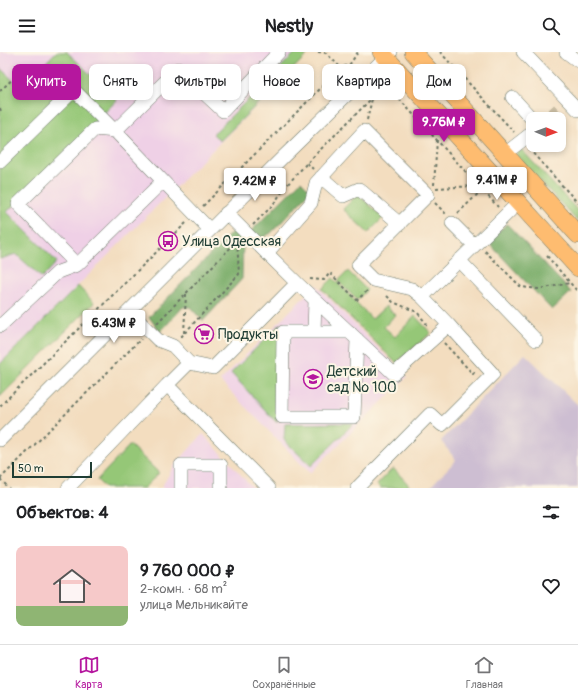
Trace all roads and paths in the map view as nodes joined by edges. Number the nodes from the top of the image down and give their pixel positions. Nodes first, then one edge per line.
1 (279, 52) edge
2 (318, 52) edge
3 (358, 52) edge
4 (414, 52) edge
5 (440, 52) edge
6 (523, 52) edge
7 (566, 52) edge
8 (386, 54) edge
9 (578, 61) edge
10 (337, 64) edge
11 (350, 64) edge
12 (12, 80) edge
13 (322, 87) edge
14 (0, 91) edge
15 (512, 97) dead end
16 (370, 100) edge
17 (372, 100) edge
18 (399, 100) edge
19 (0, 108) edge
20 (578, 110) edge
21 (1, 112) dead end
22 (526, 112) edge
23 (115, 131) junction
24 (364, 131) junction
25 (526, 138) edge
26 (437, 140) junction
27 (522, 141) junction
28 (506, 154) junction
29 (1, 158) edge
30 (321, 177) junction
31 (163, 181) junction
32 (478, 186) junction
33 (482, 190) junction
34 (518, 203) junction
35 (578, 203) edge
36 (226, 214) junction
37 (195, 215) junction
38 (505, 215) junction
39 (454, 219) joint
40 (400, 224) junction
41 (210, 230) junction
42 (578, 235) edge
43 (241, 237) junction
44 (475, 244) junction
45 (267, 253) junction
46 (459, 260) junction
47 (77, 266) junction
48 (578, 268) edge
49 (297, 283) junction
50 (570, 283) dead end
51 (370, 288) dead end
52 (383, 292) dead end
53 (186, 293) junction
54 (422, 296) junction
55 (315, 300) junction
56 (129, 311) junction
57 (1, 323) edge
58 (449, 325) junction
59 (149, 331) junction
60 (314, 332) junction
61 (184, 333) junction
62 (354, 335) junction
63 (437, 336) junction
64 (536, 340) dead end
65 (173, 346) junction
66 (189, 363) junction
67 (489, 377) junction
68 (167, 385) junction
69 (0, 406) edge
70 (0, 440) edge
71 (0, 479) edge
72 (9, 488) edge
73 (68, 488) edge
74 (181, 488) edge
75 (221, 488) edge
76 (269, 488) edge
77 (358, 488) edge

1 - 23 street
2 - 10 path
3 - 11 path
4 - 28 main road
5 - 27 path
6 - 20 street
7 - 9 street
8 - 34 main road
8 - 36 street
12 - 14 path
13 - 37 path
15 - 22 street
16 - 43 path
17 - 24 path
18 - 26 path
19 - 21 path
23 - 29 street
23 - 31 street
23 - 47 street
24 - 30 street
24 - 40 street
25 - 27 street
26 - 32 path
26 - 32 path
27 - 28 street
27 - 35 path
28 - 42 main road
30 - 40 street
30 - 45 street
31 - 37 street
31 - 47 street
32 - 33 path
33 - 38 path
33 - 39 path
34 - 38 street
34 - 48 main road
36 - 41 street
36 - 43 street
37 - 41 street
37 - 69 path
38 - 44 street
39 - 44 street
40 - 54 street
41 - 56 street
43 - 45 street
43 - 53 path
43 - 61 path
44 - 46 street
44 - 50 path
45 - 49 street
46 - 54 street
46 - 64 street
47 - 57 street
49 - 51 path
49 - 55 street
49 - 66 street
52 - 63 path
53 - 59 path
53 - 61 path
54 - 58 street
55 - 60 street
55 - 62 street
56 - 59 street
56 - 70 street
58 - 63 street
58 - 67 street
59 - 65 street
59 - 71 path
60 - 62 street
60 - 62 street
61 - 65 path
62 - 63 street
63 - 67 path
65 - 66 street
66 - 68 street
67 - 77 street
68 - 73 street
68 - 76 street
71 - 72 path
74 - 75 street

